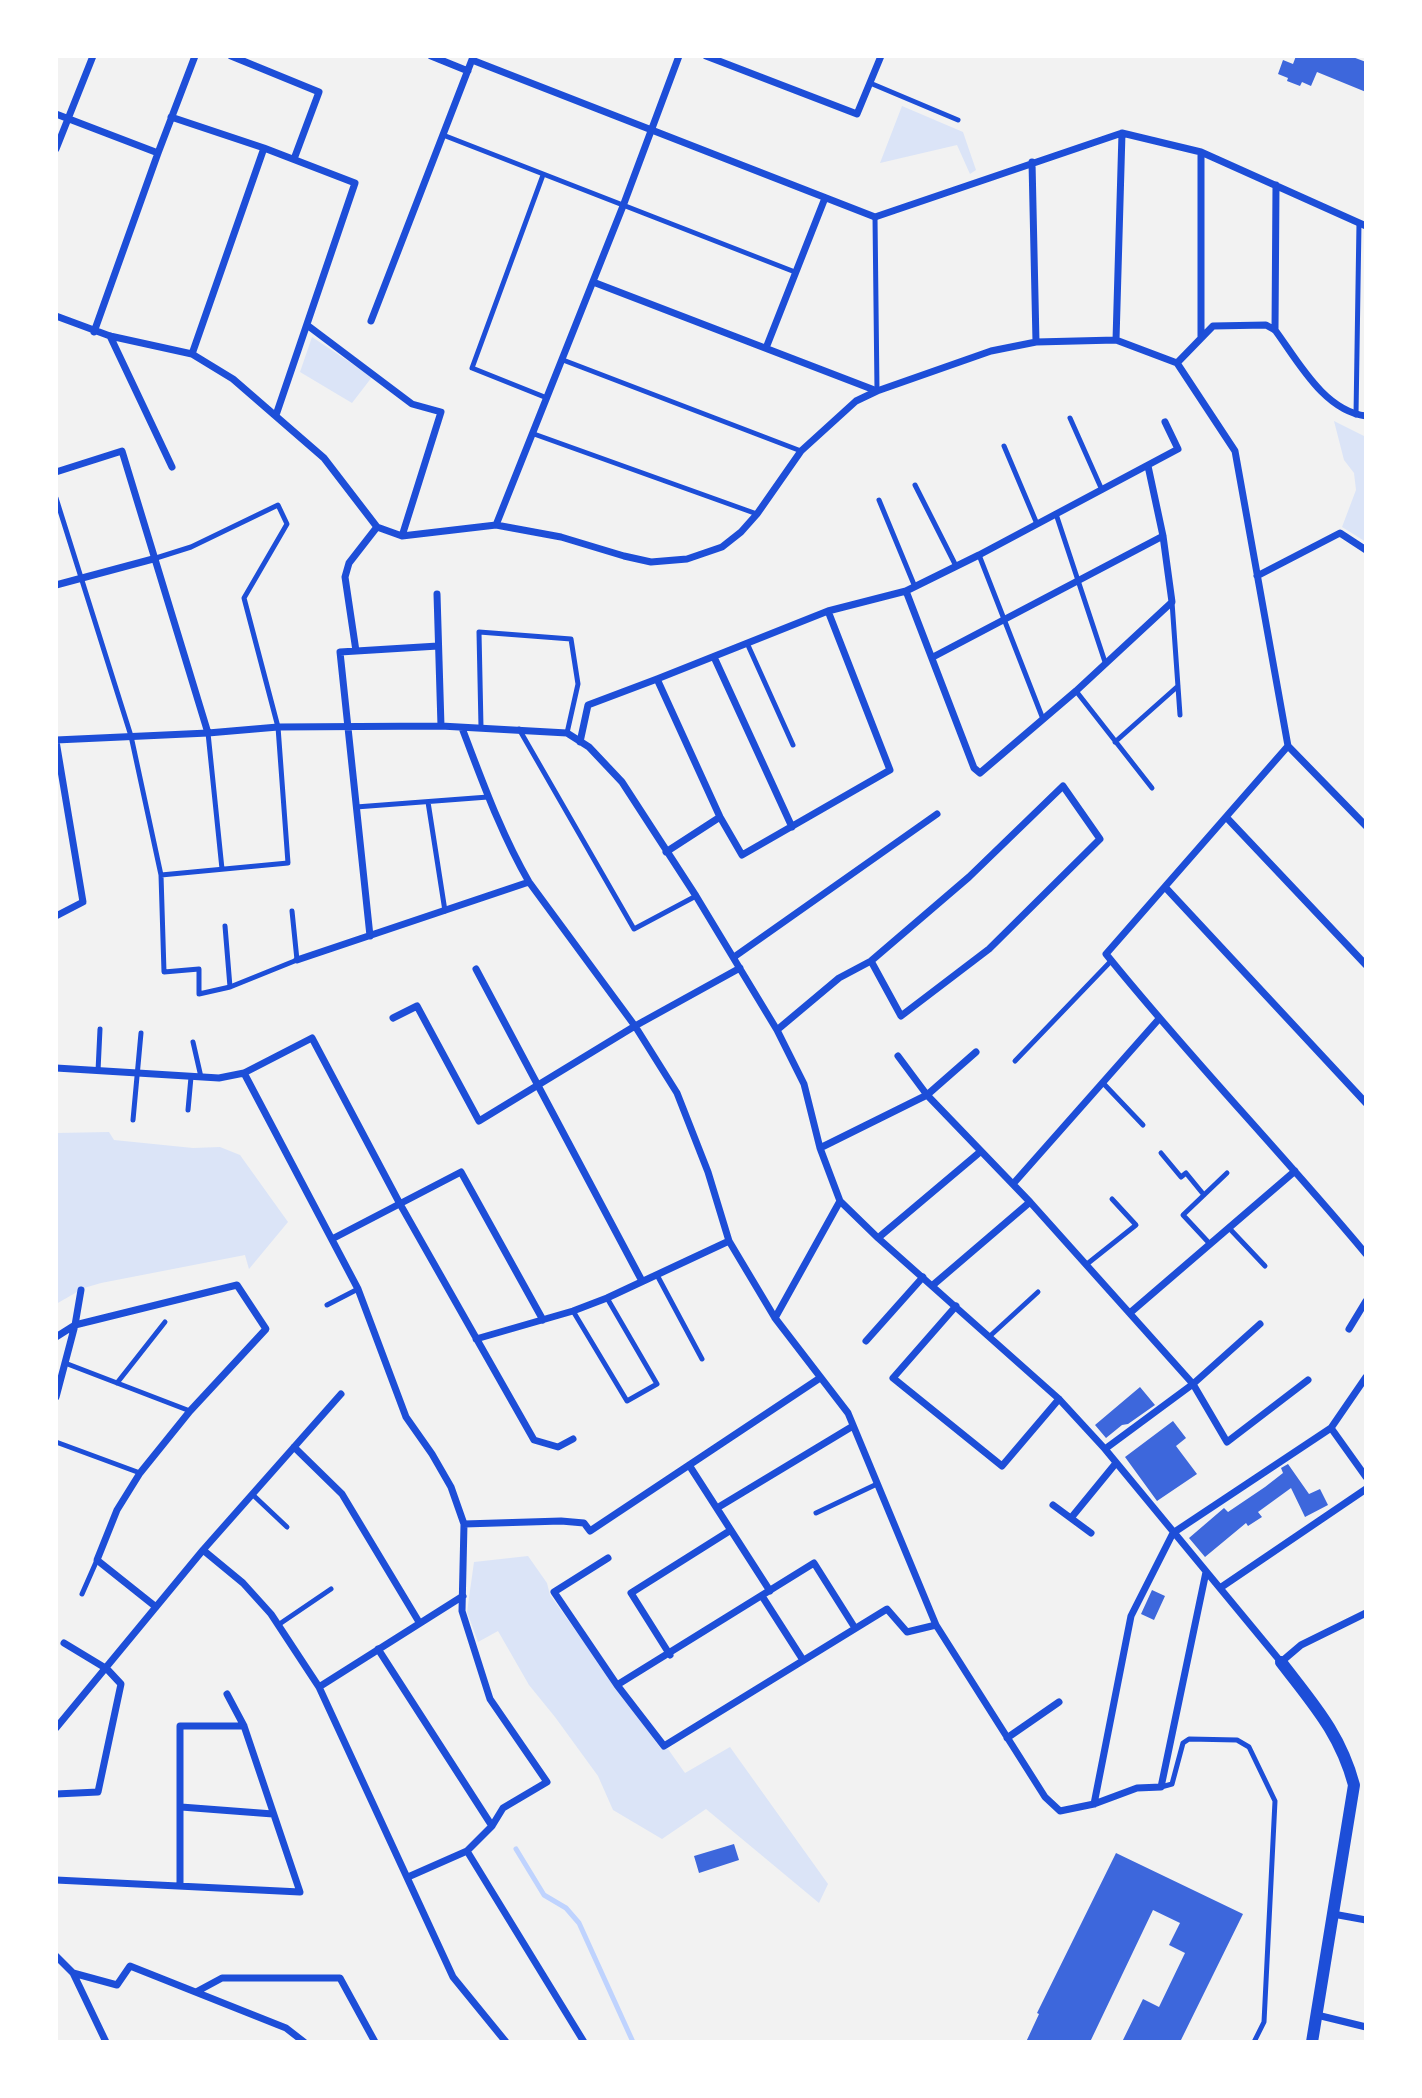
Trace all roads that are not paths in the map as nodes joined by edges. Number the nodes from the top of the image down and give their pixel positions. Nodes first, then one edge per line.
1 (93, 56) edge
2 (195, 56) edge
3 (231, 56) edge
4 (431, 56) edge
5 (678, 56) edge
6 (706, 56) edge
7 (880, 56) edge
8 (472, 58) edge
9 (467, 71) junction
10 (870, 83) junction
11 (56, 114) edge
12 (171, 117) junction
13 (68, 119) junction
14 (958, 120) dead end
15 (652, 129) junction
16 (1122, 133) junction
17 (443, 135) junction
18 (264, 148) junction
19 (56, 149) edge
20 (1200, 152) junction
21 (158, 153) junction
22 (294, 159) junction
23 (1032, 162) junction
24 (543, 175) junction
25 (1276, 185) junction
26 (825, 198) junction
27 (623, 206) junction
28 (875, 217) junction
29 (1363, 224) edge
30 (795, 272) junction
31 (593, 282) junction
32 (56, 316) edge
33 (372, 321) dead end
34 (307, 325) junction
35 (1275, 330) junction
36 (94, 332) junction
37 (110, 336) junction
38 (1201, 338) junction
39 (1116, 340) junction
40 (1036, 342) junction
41 (766, 348) junction
42 (192, 354) junction
43 (563, 360) junction
44 (1177, 363) junction
45 (877, 391) junction
46 (547, 398) junction
47 (276, 415) junction
48 (1356, 415) junction
49 (1366, 416) edge
50 (1070, 418) dead end
51 (1165, 422) dead end
52 (534, 434) junction
53 (1004, 446) dead end
54 (802, 451) junction
55 (1147, 466) junction
56 (172, 467) dead end
57 (56, 472) edge
58 (915, 485) dead end
59 (1102, 490) junction
60 (56, 498) edge
61 (879, 500) dead end
62 (757, 514) junction
63 (1056, 514) junction
64 (1037, 524) junction
65 (496, 525) junction
66 (377, 527) junction
67 (402, 536) junction
68 (1163, 536) junction
69 (1366, 550) edge
70 (979, 555) junction
71 (153, 559) junction
72 (956, 566) junction
73 (1257, 576) junction
74 (82, 579) junction
75 (1079, 580) junction
76 (56, 586) edge
77 (915, 587) junction
78 (906, 591) junction
79 (437, 594) dead end
80 (1172, 602) junction
81 (828, 611) junction
82 (1004, 619) junction
83 (747, 643) junction
84 (438, 646) junction
85 (356, 651) junction
86 (715, 657) junction
87 (933, 657) junction
88 (1105, 662) junction
89 (657, 680) junction
90 (1178, 686) junction
91 (1076, 691) junction
92 (1180, 715) dead end
93 (1043, 719) junction
94 (347, 725) junction
95 (441, 726) junction
96 (278, 727) junction
97 (462, 727) junction
98 (481, 727) junction
99 (519, 729) junction
100 (208, 733) junction
101 (566, 733) junction
102 (131, 736) junction
103 (56, 741) edge
104 (580, 741) junction
105 (1115, 742) junction
106 (793, 745) dead end
107 (1288, 746) junction
108 (1152, 788) dead end
109 (488, 797) junction
110 (428, 802) junction
111 (356, 807) junction
112 (937, 814) dead end
113 (720, 817) junction
114 (1227, 818) junction
115 (1366, 826) edge
116 (792, 827) junction
117 (666, 852) junction
118 (222, 869) junction
119 (161, 875) junction
120 (529, 882) junction
121 (1164, 887) junction
122 (696, 896) junction
123 (292, 911) dead end
124 (445, 911) junction
125 (56, 916) edge
126 (225, 926) dead end
127 (370, 936) junction
128 (734, 957) junction
129 (297, 960) junction
130 (871, 961) junction
131 (1111, 961) junction
132 (1366, 965) edge
133 (740, 968) junction
134 (477, 970) dead end
135 (230, 987) junction
136 (393, 1018) dead end
137 (1158, 1020) junction
138 (635, 1026) junction
139 (100, 1030) dead end
140 (777, 1030) junction
141 (141, 1033) dead end
142 (193, 1042) dead end
143 (975, 1052) dead end
144 (898, 1056) dead end
145 (1015, 1060) dead end
146 (56, 1068) edge
147 (99, 1071) junction
148 (244, 1073) junction
149 (137, 1074) junction
150 (191, 1077) junction
151 (201, 1077) junction
152 (1103, 1083) junction
153 (538, 1086) junction
154 (927, 1095) junction
155 (1366, 1103) edge
156 (188, 1110) dead end
157 (133, 1120) dead end
158 (1143, 1125) dead end
159 (820, 1148) junction
160 (981, 1152) junction
161 (1161, 1153) dead end
162 (1295, 1171) junction
163 (1227, 1173) dead end
164 (1013, 1184) junction
165 (1204, 1195) junction
166 (1112, 1199) dead end
167 (840, 1201) junction
168 (1030, 1202) junction
169 (400, 1204) junction
170 (1229, 1228) junction
171 (878, 1238) junction
172 (332, 1239) junction
173 (729, 1241) junction
174 (1210, 1244) junction
175 (1366, 1254) edge
176 (1087, 1264) junction
177 (1265, 1266) dead end
178 (657, 1275) junction
179 (923, 1277) junction
180 (642, 1281) junction
181 (933, 1285) junction
182 (358, 1289) junction
183 (81, 1290) dead end
184 (1038, 1292) dead end
185 (607, 1298) junction
186 (1366, 1301) edge
187 (327, 1305) dead end
188 (956, 1306) junction
189 (573, 1311) junction
190 (1131, 1312) junction
191 (775, 1318) junction
192 (542, 1320) junction
193 (165, 1322) dead end
194 (1260, 1324) dead end
195 (75, 1325) junction
196 (1349, 1329) dead end
197 (990, 1336) junction
198 (56, 1337) edge
199 (476, 1339) junction
200 (866, 1340) dead end
201 (702, 1359) dead end
202 (65, 1363) junction
203 (1366, 1377) edge
204 (820, 1378) junction
205 (1308, 1380) dead end
206 (117, 1383) junction
207 (1193, 1384) junction
208 (341, 1394) dead end
209 (56, 1397) edge
210 (1059, 1399) junction
211 (190, 1411) junction
212 (853, 1426) junction
213 (1331, 1428) junction
214 (573, 1439) dead end
215 (56, 1443) edge
216 (294, 1447) junction
217 (1105, 1449) junction
218 (1116, 1463) junction
219 (689, 1465) junction
220 (140, 1473) junction
221 (1366, 1477) edge
222 (877, 1483) junction
223 (1366, 1489) edge
224 (252, 1494) junction
225 (1053, 1505) dead end
226 (717, 1508) junction
227 (816, 1513) dead end
228 (1071, 1518) junction
229 (464, 1524) junction
230 (287, 1527) dead end
231 (731, 1530) junction
232 (1091, 1533) dead end
233 (1173, 1533) junction
234 (203, 1550) junction
235 (607, 1558) dead end
236 (97, 1560) junction
237 (1206, 1572) junction
238 (1220, 1588) junction
239 (331, 1589) dead end
240 (770, 1591) junction
241 (82, 1594) dead end
242 (463, 1596) junction
243 (762, 1596) junction
244 (156, 1607) junction
245 (1366, 1613) edge
246 (419, 1622) junction
247 (278, 1625) junction
248 (936, 1625) junction
249 (855, 1628) junction
250 (64, 1643) dead end
251 (377, 1648) junction
252 (670, 1655) junction
253 (803, 1660) junction
254 (1281, 1662) junction
255 (107, 1669) junction
256 (617, 1685) junction
257 (319, 1687) junction
258 (228, 1694) dead end
259 (1059, 1702) dead end
260 (244, 1726) junction
261 (56, 1728) edge
262 (1007, 1738) junction
263 (1360, 1784) edge
264 (1161, 1787) junction
265 (56, 1794) edge
266 (1094, 1804) junction
267 (181, 1807) junction
268 (273, 1814) junction
269 (492, 1826) junction
270 (467, 1851) junction
271 (408, 1877) junction
272 (56, 1880) edge
273 (180, 1885) junction
274 (1333, 1914) junction
275 (1366, 1920) edge
276 (56, 1956) edge
277 (73, 1973) junction
278 (196, 1992) junction
279 (1317, 2015) junction
280 (1366, 2027) edge
281 (106, 2042) edge
282 (304, 2042) edge
283 (375, 2042) edge
284 (506, 2042) edge
285 (584, 2042) edge
286 (1254, 2042) edge
287 (1312, 2042) edge

1 - 13 street
2 - 12 street
3 - 22 street
4 - 9 street
5 - 15 street
6 - 10 street
7 - 10 street
8 - 9 street
8 - 15 street
9 - 17 street
10 - 14 lane
11 - 13 street
12 - 18 street
12 - 21 street
13 - 19 street
13 - 21 street
15 - 26 street
15 - 27 street
16 - 20 street
16 - 23 street
16 - 39 street
17 - 24 lane
17 - 33 street
18 - 22 street
18 - 42 street
20 - 25 street
20 - 38 street
21 - 36 street
22 - 34 street
23 - 28 street
23 - 40 street
24 - 27 lane
24 - 46 lane
25 - 29 street
25 - 35 street
26 - 28 street
26 - 30 street
27 - 30 lane
27 - 31 street
28 - 45 lane
29 - 48 lane
30 - 41 street
31 - 41 street
31 - 43 street
32 - 36 street
34 - 47 street
34 - 67 street
35 - 38 street
35 - 48 street
36 - 37 street
37 - 42 street
37 - 56 street
38 - 44 street
39 - 40 street
39 - 44 street
40 - 45 street
41 - 45 street
42 - 47 street
43 - 46 street
43 - 54 lane
44 - 73 street
45 - 54 street
46 - 52 street
47 - 66 street
48 - 49 street
50 - 59 lane
51 - 55 street
52 - 62 lane
52 - 65 street
53 - 64 lane
54 - 62 street
55 - 59 street
55 - 68 street
57 - 71 street
58 - 72 lane
59 - 63 street
60 - 74 lane
61 - 77 lane
62 - 65 street
63 - 64 street
63 - 75 lane
64 - 70 street
65 - 67 street
66 - 67 street
66 - 85 street
68 - 75 street
68 - 80 street
69 - 73 street
70 - 72 street
70 - 82 lane
71 - 74 street
71 - 96 lane
71 - 100 street
72 - 77 street
73 - 107 street
74 - 76 street
74 - 102 lane
75 - 82 street
75 - 88 lane
77 - 78 street
78 - 81 street
78 - 87 street
79 - 84 street
80 - 88 street
80 - 90 lane
81 - 83 street
81 - 116 street
82 - 87 street
82 - 93 lane
83 - 86 street
83 - 106 lane
84 - 85 street
84 - 95 street
85 - 94 street
86 - 89 street
86 - 116 street
87 - 93 street
88 - 91 street
89 - 104 street
89 - 113 street
90 - 92 lane
90 - 105 lane
91 - 93 street
91 - 105 lane
94 - 95 street
94 - 96 street
94 - 111 street
95 - 97 street
96 - 100 street
96 - 118 lane
97 - 98 street
97 - 109 street
98 - 99 street
98 - 101 lane
99 - 101 street
99 - 122 lane
100 - 102 street
100 - 118 lane
101 - 104 street
102 - 103 street
102 - 119 lane
103 - 125 street
104 - 117 street
105 - 108 lane
107 - 114 street
107 - 115 street
109 - 110 lane
109 - 120 street
110 - 111 lane
110 - 124 lane
111 - 127 street
112 - 128 street
113 - 116 street
113 - 117 street
114 - 121 street
114 - 132 street
117 - 122 street
118 - 119 lane
119 - 135 lane
120 - 124 street
120 - 138 street
121 - 131 street
121 - 155 street
122 - 128 street
123 - 129 lane
124 - 127 street
126 - 135 lane
127 - 129 street
128 - 133 street
129 - 135 lane
130 - 130 street
130 - 140 street
131 - 137 street
131 - 145 lane
133 - 138 street
133 - 140 street
134 - 153 street
136 - 153 street
137 - 152 street
137 - 162 street
138 - 153 street
138 - 173 street
139 - 147 lane
140 - 159 street
141 - 149 lane
142 - 151 lane
143 - 154 street
144 - 154 street
146 - 147 street
147 - 149 street
148 - 151 street
148 - 169 street
148 - 172 street
149 - 150 street
149 - 157 lane
150 - 151 street
150 - 156 lane
152 - 158 lane
152 - 164 street
153 - 180 street
154 - 159 street
154 - 160 street
159 - 167 street
160 - 164 street
160 - 171 street
161 - 165 lane
162 - 170 street
162 - 175 street
163 - 165 lane
164 - 168 street
165 - 174 lane
166 - 176 lane
167 - 171 street
167 - 191 street
168 - 176 street
168 - 181 street
169 - 172 street
169 - 192 street
169 - 199 street
170 - 174 street
170 - 177 lane
171 - 179 street
172 - 182 street
173 - 178 street
173 - 191 street
174 - 190 street
176 - 190 street
178 - 180 street
178 - 201 lane
179 - 181 street
179 - 200 street
180 - 185 street
181 - 188 street
182 - 187 lane
182 - 229 street
183 - 195 street
184 - 197 lane
185 - 189 street
185 - 189 lane
186 - 196 street
188 - 197 street
188 - 210 street
189 - 192 street
190 - 207 street
191 - 204 street
192 - 199 street
193 - 206 lane
194 - 207 street
195 - 198 street
195 - 202 street
195 - 211 street
197 - 210 street
199 - 214 street
202 - 206 lane
202 - 209 street
203 - 213 street
204 - 212 street
204 - 219 street
205 - 207 street
206 - 211 lane
207 - 217 street
208 - 216 street
210 - 217 street
211 - 220 street
212 - 222 street
212 - 226 street
213 - 221 street
213 - 233 street
215 - 220 lane
216 - 224 street
216 - 246 street
217 - 218 street
218 - 228 street
218 - 233 street
219 - 226 street
219 - 229 street
220 - 236 street
222 - 227 lane
222 - 248 street
223 - 238 street
224 - 230 lane
224 - 234 street
225 - 228 street
226 - 231 street
228 - 232 street
229 - 242 street
231 - 240 street
231 - 252 street
233 - 237 street
233 - 266 street
234 - 244 street
234 - 247 street
235 - 256 street
236 - 241 lane
236 - 244 street
237 - 238 street
237 - 264 street
238 - 254 street
239 - 247 lane
240 - 243 street
240 - 249 street
242 - 246 street
242 - 269 street
243 - 252 street
243 - 253 street
244 - 255 street
245 - 254 street
246 - 251 street
247 - 257 street
248 - 249 street
248 - 262 street
249 - 253 street
250 - 255 street
251 - 257 street
251 - 269 street
252 - 256 street
253 - 256 street
254 - 263 street
255 - 261 street
255 - 265 street
257 - 271 street
258 - 260 street
259 - 262 street
260 - 267 street
260 - 268 street
262 - 266 street
263 - 274 street
264 - 266 street
264 - 286 lane
267 - 268 street
267 - 273 street
268 - 273 street
269 - 270 street
270 - 271 street
270 - 285 street
271 - 284 street
272 - 273 street
274 - 275 street
274 - 279 street
276 - 277 street
277 - 278 street
277 - 281 street
278 - 282 street
278 - 283 street
279 - 280 street
279 - 287 street

